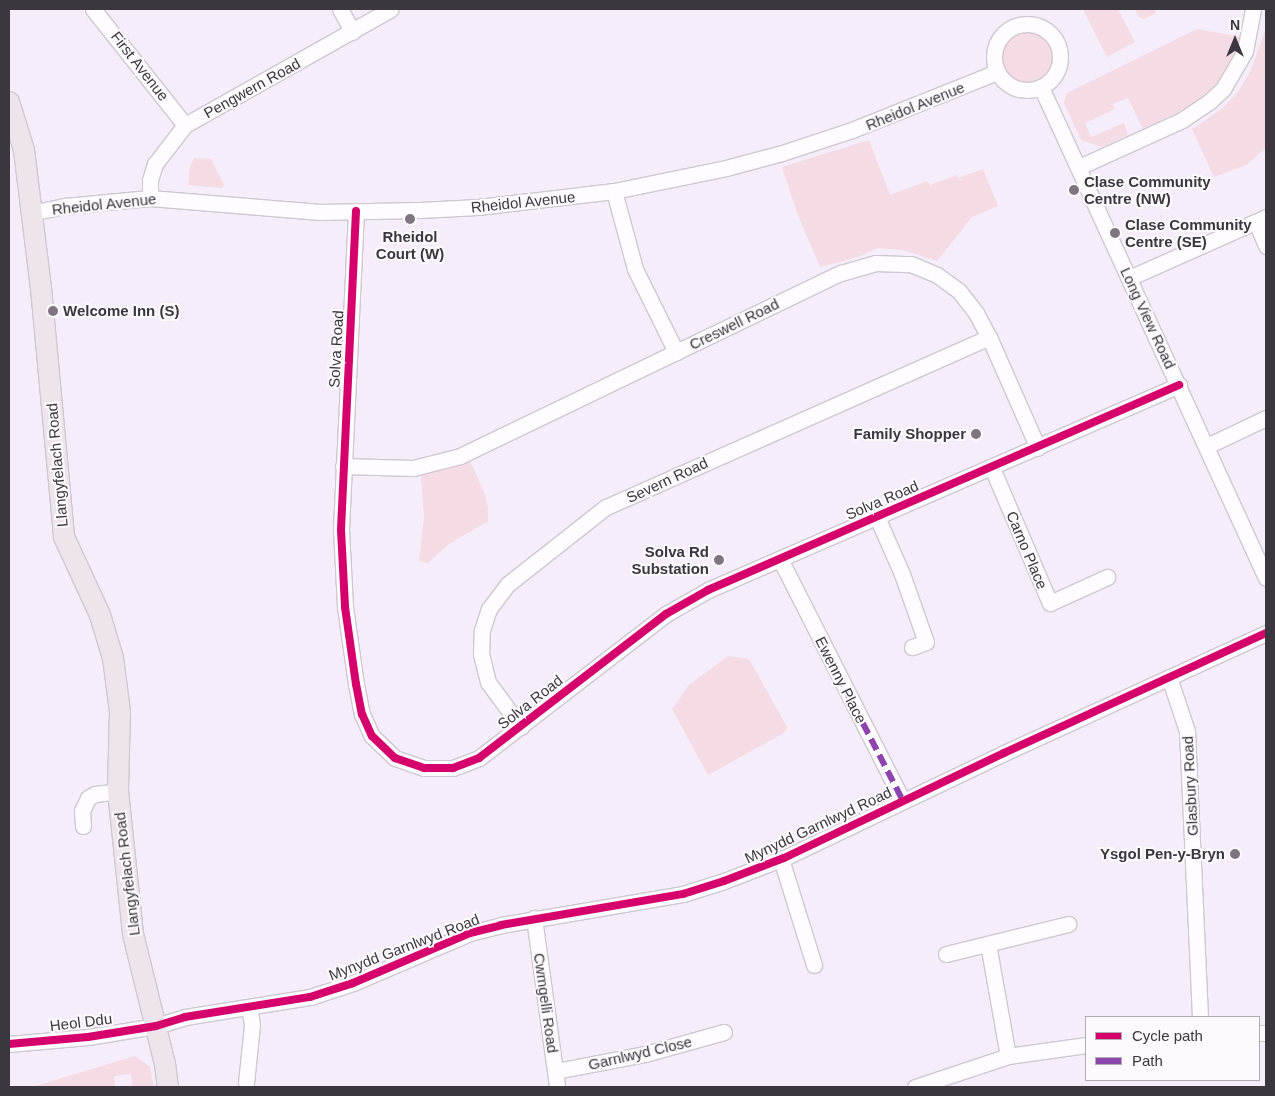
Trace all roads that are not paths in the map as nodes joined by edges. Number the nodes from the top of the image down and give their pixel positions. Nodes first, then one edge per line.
1 (93, 9) edge
2 (340, 9) edge
3 (391, 9) edge
4 (1253, 9) edge
5 (1030, 16) edge
6 (353, 32) junction
7 (997, 72) junction
8 (1041, 87) junction
9 (9, 102) edge
10 (185, 125) junction
11 (1079, 167) junction
12 (614, 191) junction
13 (150, 198) junction
14 (356, 211) junction
15 (31, 213) junction
16 (1261, 219) edge
17 (1266, 246) edge
18 (1129, 278) junction
19 (989, 337) junction
20 (676, 352) junction
21 (1179, 385) junction
22 (1266, 418) edge
23 (1207, 446) junction
24 (1038, 448) junction
25 (343, 466) junction
26 (992, 468) junction
27 (878, 517) junction
28 (780, 559) junction
29 (1106, 577) dead end
30 (1266, 578) edge
31 (1266, 633) edge
32 (912, 647) dead end
33 (1169, 677) junction
34 (521, 727) junction
35 (118, 791) junction
36 (903, 801) junction
37 (83, 826) dead end
38 (781, 859) junction
39 (534, 918) junction
40 (1068, 924) dead end
41 (988, 944) junction
42 (946, 954) dead end
43 (814, 965) dead end
44 (249, 1006) junction
45 (1200, 1016) edge
46 (156, 1026) junction
47 (724, 1032) dead end
48 (9, 1044) edge
49 (1085, 1045) edge
50 (1008, 1056) junction
51 (556, 1071) junction
52 (246, 1083) dead end
53 (168, 1087) edge
54 (557, 1087) edge
55 (915, 1087) edge

1 - 10 street, First Avenue
2 - 6 street
3 - 6 street, Pengwern Road
4 - 11 street
5 - 7 street
5 - 8 street
6 - 10 street, Pengwern Road
7 - 8 street
7 - 12 street, Rheidol Avenue
8 - 11 street, Long View Road
9 - 15 main road, Llangyfelach Road
10 - 13 street, Pengwern Road
11 - 18 street, Long View Road
12 - 14 street, Rheidol Avenue
12 - 20 street
13 - 14 street, Rheidol Avenue
13 - 15 street, Rheidol Avenue
14 - 25 street, Solva Road
15 - 35 main road, Llangyfelach Road
16 - 17 street
16 - 18 street
18 - 21 street, Long View Road
19 - 20 street, Creswell Road
19 - 24 street, Creswell Road
19 - 34 street, Severn Road
20 - 25 street, Creswell Road
21 - 23 street, Long View Road
21 - 24 street, Solva Road
22 - 23 street
23 - 30 street, Long View Road
24 - 26 street, Solva Road
25 - 34 street, Solva Road
26 - 27 street, Solva Road
26 - 29 street, Carno Place
27 - 28 street, Solva Road
27 - 32 street
28 - 34 street, Solva Road
28 - 36 street, Ewenny Place
31 - 33 street, Mynydd Garnlwyd Road
33 - 36 street, Mynydd Garnlwyd Road
33 - 45 street, Glasbury Road
35 - 37 street
35 - 46 main road, Llangyfelach Road
36 - 38 street, Mynydd Garnlwyd Road
38 - 39 street, Mynydd Garnlwyd Road
38 - 43 street
39 - 44 street, Mynydd Garnlwyd Road
39 - 51 street, Cwmgelli Road
40 - 41 street
41 - 42 street
41 - 50 street
44 - 46 street, Mynydd Garnlwyd Road
44 - 52 street
46 - 48 street, Heol Ddu
46 - 53 main road, Llangyfelach Road
47 - 51 street, Garnlwyd Close
49 - 50 street
50 - 55 street
51 - 54 street, Cwmgelli Road

